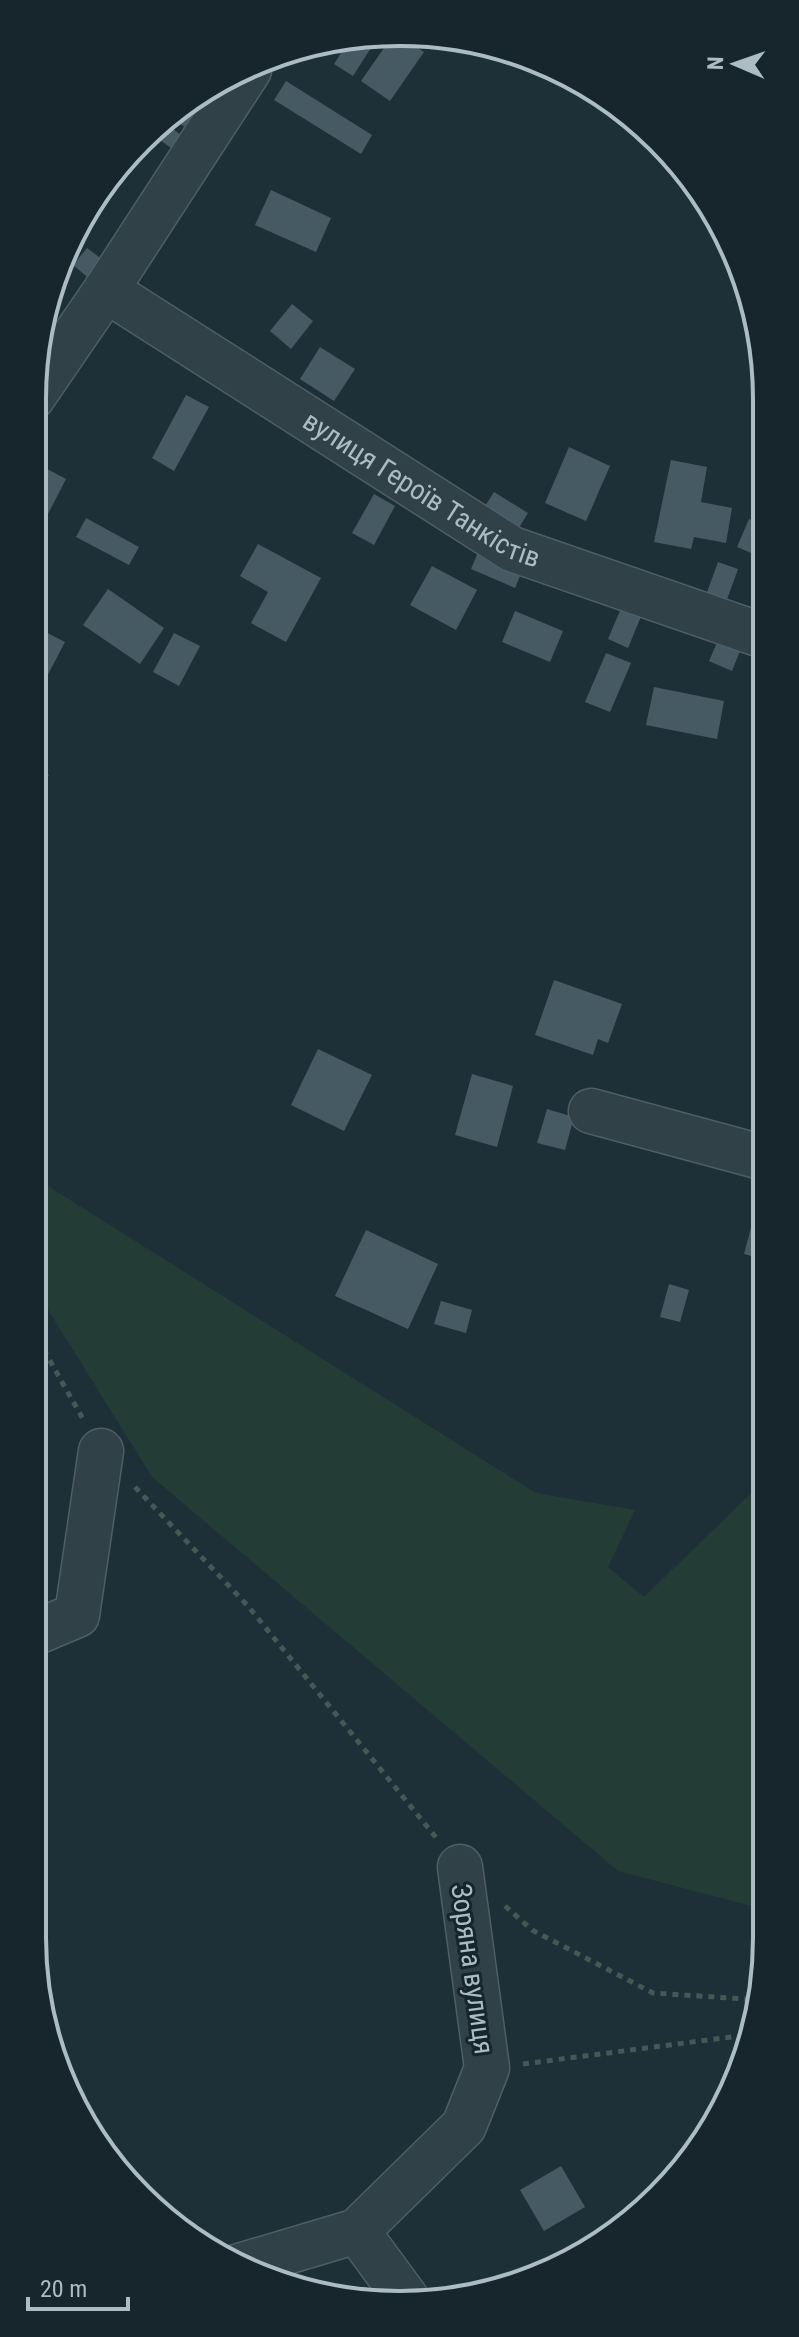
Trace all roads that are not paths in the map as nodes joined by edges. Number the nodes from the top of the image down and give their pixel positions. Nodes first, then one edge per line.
1 (240, 84) edge
2 (106, 290) junction
3 (47, 376) edge
4 (753, 632) edge
5 (591, 1111) dead end
6 (753, 1155) edge
7 (101, 1451) road end
8 (46, 1628) edge
9 (460, 1867) road end
10 (357, 2231) junction
11 (257, 2261) edge
12 (401, 2291) edge

1 - 2 street
2 - 3 street
2 - 4 street, вулиця Героїв Танкістів
5 - 6 street
7 - 8 street
9 - 10 street, Зоряна вулиця
10 - 11 street, Зоряна вулиця
10 - 12 street

